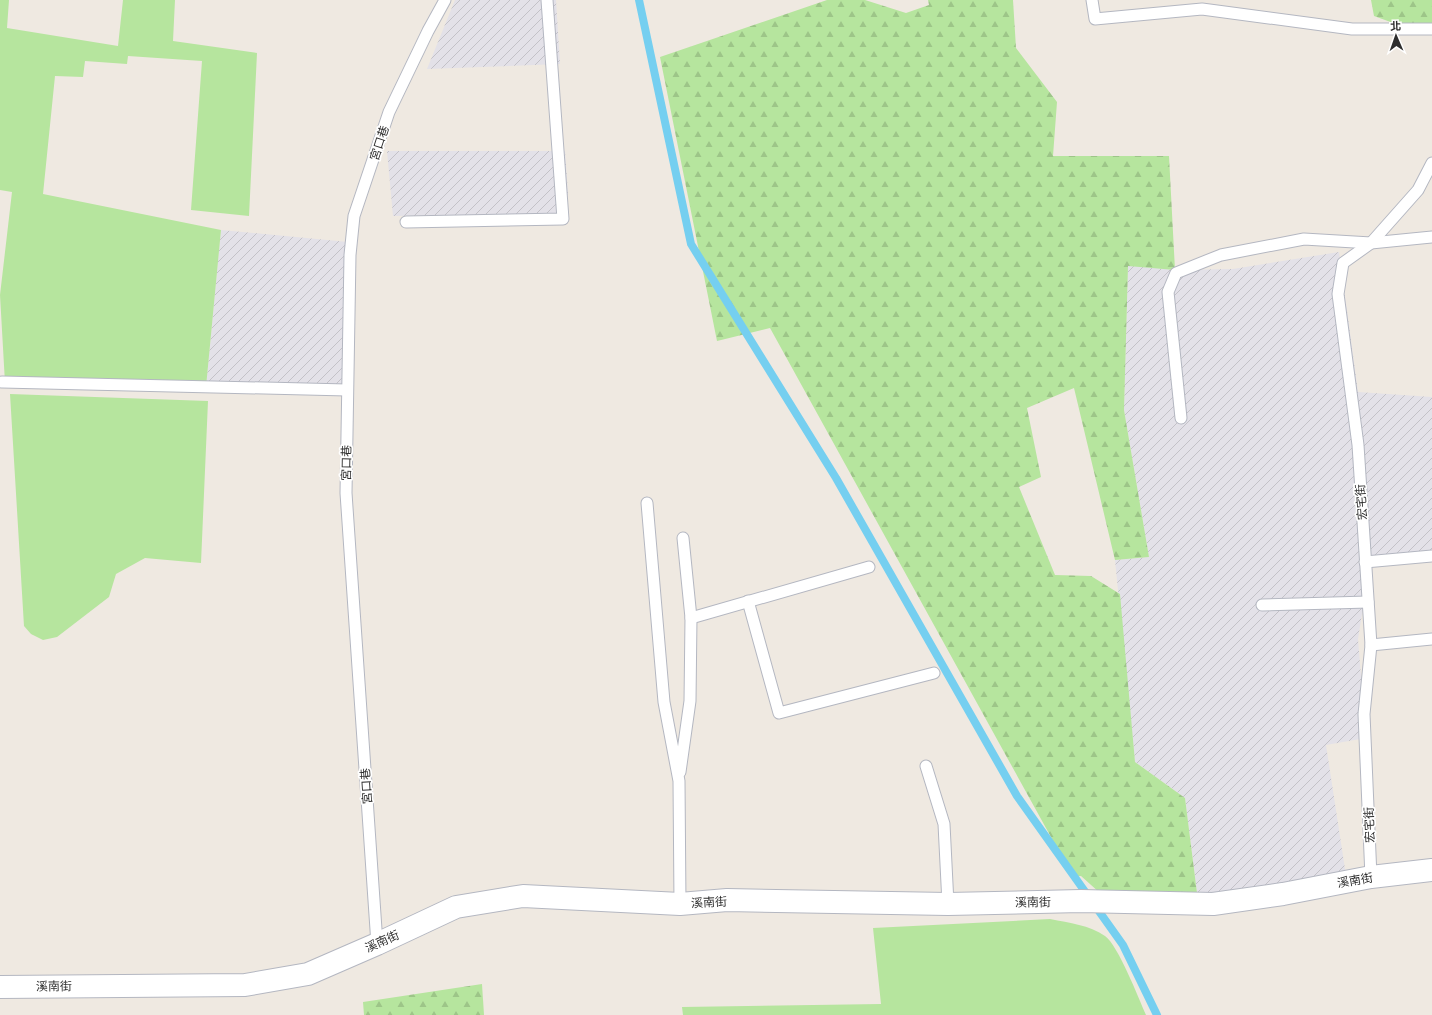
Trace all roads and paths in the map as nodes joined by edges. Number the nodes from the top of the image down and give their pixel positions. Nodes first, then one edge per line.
1 (445, 0) edge
2 (547, 0) edge
3 (1092, 0) edge
4 (1432, 29) edge
5 (1432, 163) edge
6 (406, 222) dead end
7 (1432, 237) edge
8 (1372, 243) junction
9 (2, 382) dead end
10 (347, 390) junction
11 (1181, 418) dead end
12 (647, 503) dead end
13 (683, 538) dead end
14 (1432, 556) edge
15 (1365, 562) junction
16 (869, 567) dead end
17 (748, 602) junction
18 (1368, 602) junction
19 (1262, 605) dead end
20 (691, 618) junction
21 (1432, 639) edge
22 (1371, 645) junction
23 (934, 673) dead end
24 (926, 766) dead end
25 (679, 781) junction
26 (1432, 870) edge
27 (1371, 877) junction
28 (680, 904) junction
29 (948, 904) junction
30 (377, 944) junction
31 (0, 987) edge

1 - 10 lane, 宮口巷
2 - 6 lane
3 - 4 lane
5 - 8 lane, 宏宅街
7 - 8 lane
8 - 11 lane
8 - 15 lane, 宏宅街
9 - 10 lane
10 - 30 lane, 宮口巷
12 - 25 lane
13 - 20 lane
14 - 15 lane
15 - 18 lane, 宏宅街
16 - 17 lane
17 - 20 lane
17 - 23 lane
18 - 19 lane
18 - 22 lane, 宏宅街
20 - 25 lane
21 - 22 lane
22 - 27 lane, 宏宅街
24 - 29 lane
25 - 28 lane
26 - 27 street, 溪南街
27 - 29 street, 溪南街
28 - 29 street, 溪南街
28 - 30 street, 溪南街
30 - 31 street, 溪南街

